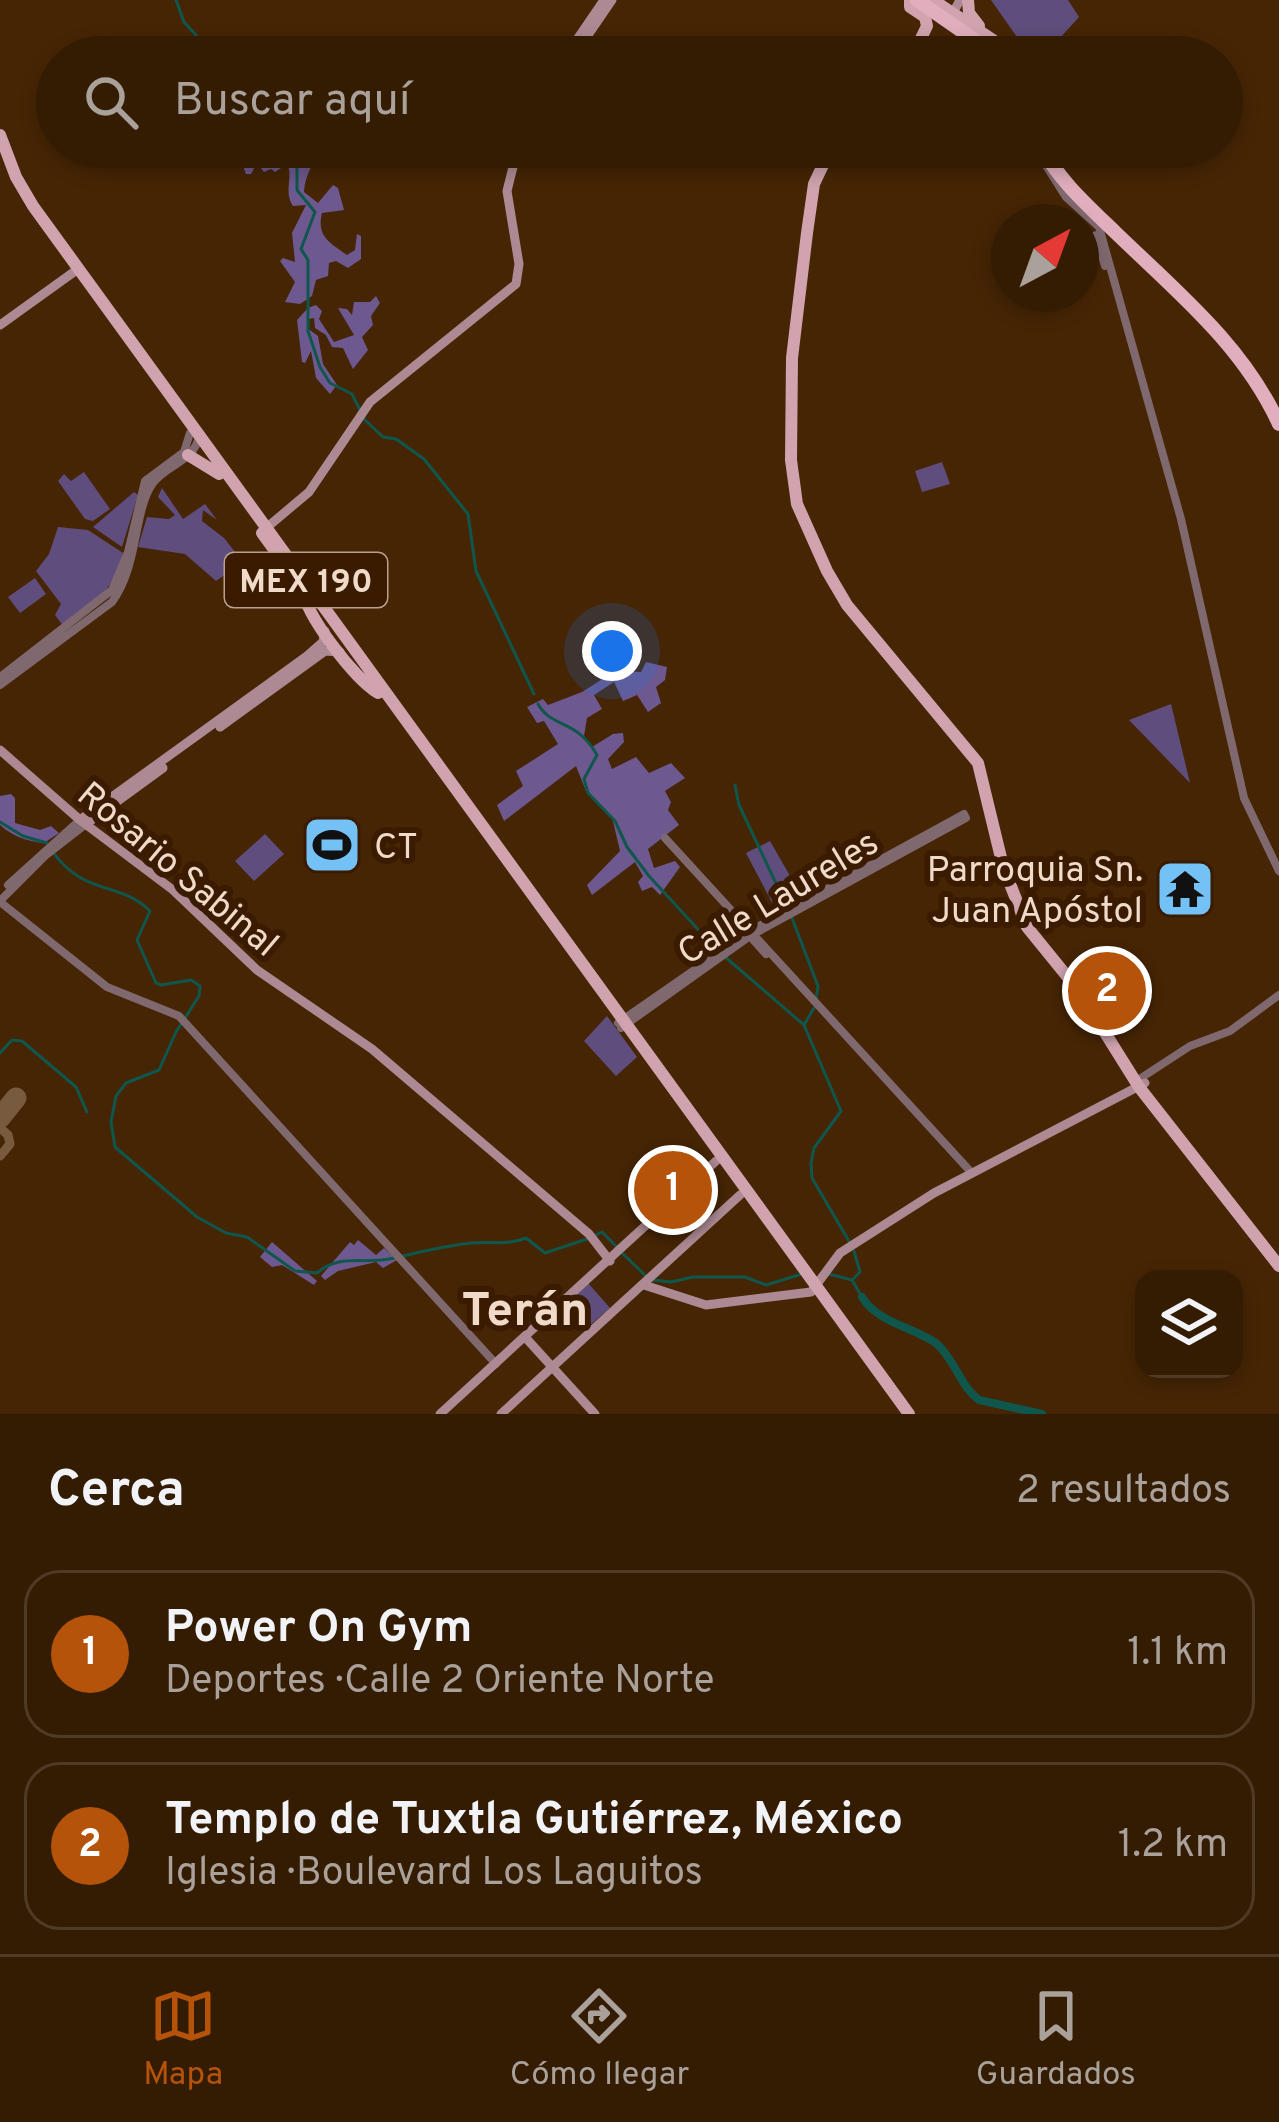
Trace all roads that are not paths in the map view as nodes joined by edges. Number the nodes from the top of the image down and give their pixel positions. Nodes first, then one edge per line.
1 (608, 0) edge
2 (913, 0) edge
3 (930, 0) edge
4 (953, 10) edge
5 (583, 36) edge
6 (924, 36) edge
7 (934, 36) edge
8 (967, 36) edge
9 (974, 36) edge
10 (978, 36) edge
11 (989, 36) edge
12 (0, 135) edge
13 (0, 152) edge
14 (508, 168) edge
15 (822, 168) edge
16 (832, 168) edge
17 (1047, 168) edge
18 (1054, 168) edge
19 (1067, 168) edge
20 (75, 270) junction
21 (805, 276) junction
22 (0, 325) edge
23 (1279, 403) edge
24 (1279, 424) edge
25 (194, 442) junction
26 (264, 529) junction
27 (302, 588) junction
28 (325, 631) junction
29 (340, 652) junction
30 (1, 682) edge
31 (383, 696) junction
32 (0, 750) edge
33 (965, 816) dead end
34 (83, 822) junction
35 (1279, 873) edge
36 (0, 900) edge
37 (751, 933) junction
38 (1279, 995) edge
39 (622, 1024) junction
40 (1137, 1083) junction
41 (716, 1161) junction
42 (967, 1170) junction
43 (743, 1192) junction
44 (618, 1254) junction
45 (1279, 1254) edge
46 (1279, 1266) edge
47 (814, 1281) junction
48 (644, 1284) junction
49 (525, 1337) junction
50 (496, 1364) junction
51 (551, 1367) junction
52 (440, 1414) edge
53 (501, 1414) edge
54 (595, 1414) edge
55 (900, 1414) edge
56 (909, 1414) edge

1 - 5 main road
2 - 4 main road
2 - 6 main road
2 - 8 highway
3 - 4 main road
3 - 9 highway
4 - 7 main road
4 - 10 main road
4 - 11 main road
12 - 20 main road, MEX 190
13 - 20 main road, MEX 190
14 - 26 main road
15 - 21 main road
16 - 21 main road
17 - 35 street
18 - 24 highway
19 - 23 highway
20 - 22 main road
20 - 25 main road, MEX 190
21 - 40 main road
25 - 26 main road, MEX 190
25 - 26 main road, MEX 190
25 - 30 street
25 - 30 street
26 - 27 main road, MEX 190
26 - 31 main road, MEX 190
27 - 28 main road
27 - 31 main road, MEX 190
28 - 29 main road
28 - 34 main road
29 - 31 main road
29 - 34 main road
31 - 39 main road, MEX 190
32 - 34 main road, Rosario Sabinal
33 - 37 street, Calle Laureles
34 - 36 street
34 - 44 main road, Rosario Sabinal
36 - 50 street
37 - 37 street
37 - 39 street, Calle Laureles
37 - 42 street
38 - 40 street
39 - 41 main road, MEX 190
39 - 43 main road, MEX 190
40 - 42 main road
40 - 45 main road
40 - 46 main road
41 - 43 main road, MEX 190
41 - 44 main road
42 - 47 main road
43 - 47 main road, MEX 190
43 - 48 main road
44 - 49 main road
47 - 48 main road
47 - 55 main road, MEX 190
47 - 56 main road, MEX 190
48 - 51 main road
49 - 50 main road
49 - 51 main road
50 - 52 main road
51 - 53 main road
51 - 54 main road

